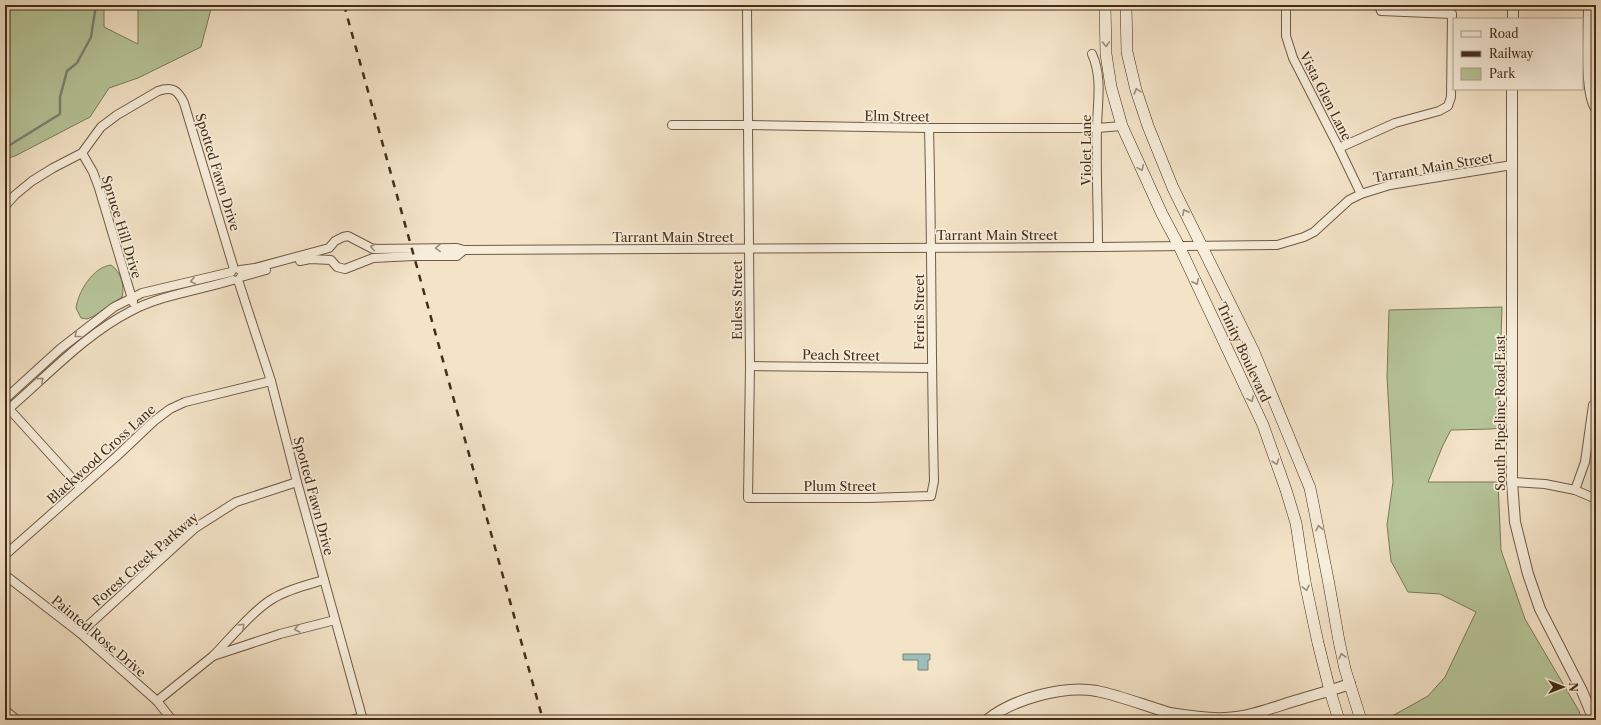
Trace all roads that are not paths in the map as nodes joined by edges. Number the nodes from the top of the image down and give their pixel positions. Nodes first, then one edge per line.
1 (747, 5) edge
2 (1105, 5) edge
3 (1126, 5) edge
4 (1286, 5) edge
5 (1379, 5) edge
6 (1513, 5) edge
7 (1588, 5) edge
8 (1513, 18) edge
9 (1092, 54) dead end
10 (1512, 90) edge
11 (1596, 110) edge
12 (672, 125) dead end
13 (747, 125) junction
14 (1122, 126) junction
15 (929, 128) junction
16 (1096, 128) junction
17 (1339, 148) junction
18 (82, 153) junction
19 (1512, 165) junction
20 (1361, 194) junction
21 (5, 206) edge
22 (1179, 246) junction
23 (1202, 246) junction
24 (932, 247) junction
25 (1098, 247) junction
26 (330, 248) junction
27 (749, 248) junction
28 (413, 252) junction
29 (331, 260) junction
30 (236, 275) junction
31 (132, 298) junction
32 (135, 308) junction
33 (750, 366) junction
34 (931, 368) junction
35 (271, 381) junction
36 (5, 400) edge
37 (1593, 406) dead end
38 (9, 409) edge
39 (297, 482) junction
40 (1512, 482) junction
41 (81, 488) junction
42 (1575, 490) junction
43 (931, 496) joint
44 (748, 498) joint
45 (1596, 499) edge
46 (5, 555) edge
47 (5, 575) edge
48 (324, 580) junction
49 (335, 620) junction
50 (80, 633) junction
51 (213, 656) junction
52 (1350, 684) junction
53 (1330, 691) junction
54 (157, 702) junction
55 (5, 710) edge
56 (362, 718) edge
57 (17, 720) edge
58 (172, 720) edge
59 (351, 720) edge
60 (987, 720) edge
61 (1339, 720) edge
62 (1361, 720) edge
63 (1594, 720) edge

1 - 13 street, Euless Street
2 -> 14 main road, Trinity Boulevard
23 -> 3 main road, Trinity Boulevard
4 - 17 street, Vista Glen Lane
5 - 17 street
6 - 8 street
7 - 11 street
9 - 16 street, Violet Lane
10 - 19 street, South Pipeline Road East
12 - 13 street, Elm Street
13 - 15 street, Elm Street
13 - 27 street, Euless Street
14 - 16 street, Elm Street
14 -> 22 main road, Trinity Boulevard
15 - 16 street, Elm Street
15 - 24 street, Ferris Street
16 - 25 street, Violet Lane
17 - 20 street, Vista Glen Lane
18 - 21 street
18 - 30 street, Spotted Fawn Drive
18 - 31 street, Spruce Hill Drive
19 - 20 street, Tarrant Main Street
19 - 40 street, South Pipeline Road East
20 - 23 street, Tarrant Main Street
22 - 23 street, Tarrant Main Street
22 - 25 street, Tarrant Main Street
22 -> 53 main road, Trinity Boulevard
52 -> 23 main road, Trinity Boulevard
24 - 25 street, Tarrant Main Street
24 - 27 street, Tarrant Main Street
24 - 34 street, Ferris Street
28 -> 26 street
26 - 29 street
26 - 30 street
27 - 28 street, Tarrant Main Street
27 - 33 street, Euless Street
28 - 29 street
29 - 30 street
30 -> 31 street
30 - 32 street
30 - 35 street, Spotted Fawn Drive
31 - 32 street, Spruce Hill Drive
31 -> 36 street
38 -> 32 street
33 - 34 street, Peach Street
33 - 44 street, Euless Street
34 - 43 street, Ferris Street
35 - 39 street, Spotted Fawn Drive
35 - 41 street, Blackwood Cross Lane
36 - 38 street
37 - 42 street
38 - 41 street
39 - 48 street, Spotted Fawn Drive
39 - 50 street, Forest Creek Parkway
40 - 42 street
40 - 63 street, South Pipeline Road East
41 - 46 street, Blackwood Cross Lane
42 - 45 street
43 - 44 street, Plum Street
47 - 50 street, Painted Rose Drive
48 - 49 street, Spotted Fawn Drive
51 -> 48 street
49 -> 51 street
49 - 56 street, Spotted Fawn Drive
50 - 54 street, Painted Rose Drive
51 - 54 street
52 - 53 street
52 - 62 main road, Trinity Boulevard
53 - 60 street
53 - 61 main road, Trinity Boulevard
54 - 58 street, Painted Rose Drive
55 - 57 street
56 - 59 street

